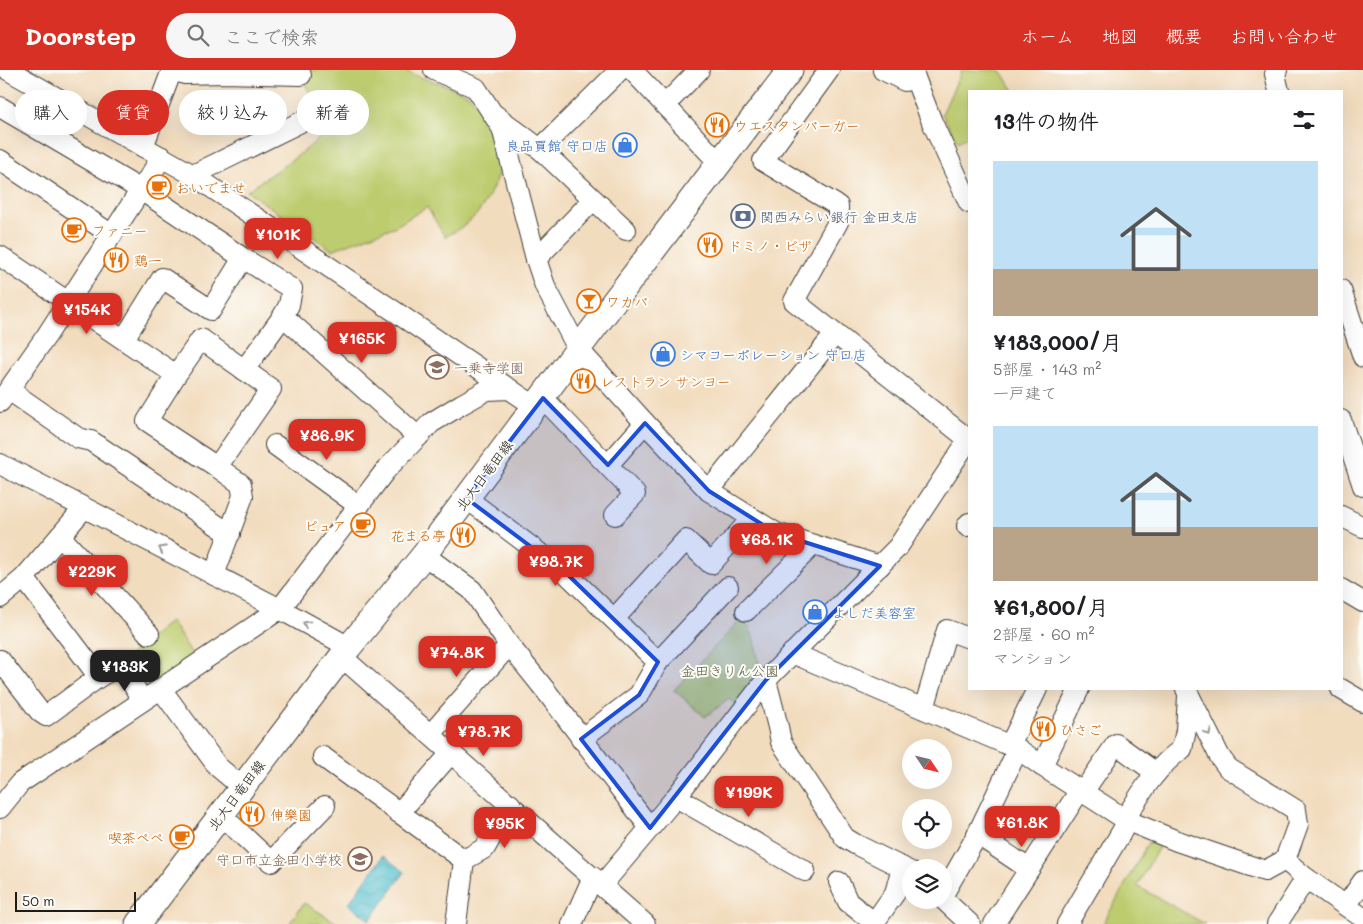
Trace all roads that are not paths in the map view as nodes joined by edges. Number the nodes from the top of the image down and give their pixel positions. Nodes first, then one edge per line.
1 (8, 70) edge
2 (434, 70) edge
3 (620, 70) edge
4 (632, 70) edge
5 (699, 70) edge
6 (790, 70) edge
7 (829, 70) edge
8 (883, 70) edge
9 (1277, 70) edge
10 (185, 72) edge
11 (913, 74) edge
12 (301, 75) dead end
13 (1279, 90) edge
14 (665, 105) junction
15 (0, 107) edge
16 (492, 112) junction
17 (297, 124) edge
18 (142, 147) junction
19 (540, 149) junction
20 (162, 158) junction
21 (0, 160) edge
22 (720, 164) junction
23 (193, 175) junction
24 (141, 190) junction
25 (594, 200) junction
26 (968, 200) edge
27 (626, 230) dead end
28 (112, 235) junction
29 (0, 256) edge
30 (242, 258) junction
31 (536, 259) junction
32 (1343, 296) edge
33 (68, 302) junction
34 (283, 316) junction
35 (835, 334) junction
36 (124, 339) junction
37 (578, 349) junction
38 (1363, 357) edge
39 (244, 370) junction
40 (176, 374) junction
41 (510, 389) junction
42 (4, 396) edge
43 (539, 402) junction
44 (645, 423) junction
45 (418, 437) junction
46 (968, 439) edge
47 (1345, 442) edge
48 (275, 445) dead end
49 (0, 464) edge
50 (608, 465) junction
51 (217, 467) junction
52 (1363, 486) edge
53 (709, 491) junction
54 (466, 498) junction
55 (359, 506) junction
56 (84, 508) junction
57 (615, 515) dead end
58 (1343, 517) edge
59 (752, 518) junction
60 (1363, 527) edge
61 (230, 534) junction
62 (60, 536) junction
63 (813, 544) junction
64 (424, 555) junction
65 (880, 566) junction
66 (214, 575) junction
67 (24, 578) junction
68 (728, 587) dead end
69 (1343, 590) edge
70 (0, 598) edge
71 (1363, 602) edge
72 (280, 609) junction
73 (746, 611) dead end
74 (614, 619) junction
75 (149, 634) dead end
76 (968, 638) edge
77 (509, 644) junction
78 (346, 652) junction
79 (792, 653) junction
80 (658, 662) junction
81 (1, 664) edge
82 (99, 677) junction
83 (766, 680) junction
84 (161, 689) junction
85 (1343, 689) edge
86 (1037, 690) edge
87 (1080, 690) edge
88 (1187, 691) edge
89 (142, 701) junction
90 (1363, 702) edge
91 (924, 709) junction
92 (431, 734) junction
93 (581, 739) junction
94 (1014, 747) junction
95 (452, 752) junction
96 (323, 757) dead end
97 (1042, 766) junction
98 (1156, 773) junction
99 (242, 788) junction
100 (1081, 791) junction
101 (676, 796) junction
102 (510, 804) junction
103 (1, 805) edge
104 (325, 806) dead end
105 (399, 813) junction
106 (221, 815) junction
107 (1126, 820) junction
108 (650, 828) junction
109 (977, 834) junction
110 (464, 860) junction
111 (1285, 860) junction
112 (902, 868) edge
113 (1029, 869) junction
114 (805, 871) dead end
115 (1306, 878) junction
116 (952, 879) edge
117 (902, 880) edge
118 (597, 881) junction
119 (1363, 881) edge
120 (839, 882) dead end
121 (1346, 906) junction
122 (952, 907) edge
123 (1363, 918) edge
124 (875, 923) edge
125 (138, 924) edge
126 (456, 924) edge
127 (572, 924) edge
128 (645, 924) edge
129 (970, 924) edge
130 (994, 924) edge
131 (1067, 924) edge
132 (1277, 924) edge

1 - 18 street
2 - 16 street
3 - 19 street
4 - 14 street
5 - 14 street
6 - 22 main road, 北大日竜田線
7 - 35 street
8 - 11 street
9 - 13 street
10 - 12 street
10 - 18 street
11 - 26 street
14 - 22 street
15 - 24 street
16 - 19 street
16 - 31 street
17 - 23 street
18 - 20 street
19 - 25 street
20 - 23 street
20 - 24 street
21 - 28 street
22 - 37 main road, 北大日竜田線
23 - 41 street
24 - 28 street
24 - 30 street
25 - 27 street
25 - 31 street
28 - 33 street
29 - 33 street
30 - 34 street
30 - 36 street
31 - 37 street
32 - 38 street
33 - 36 street
33 - 42 street
34 - 39 street
34 - 45 street
35 - 46 street
35 - 53 street
36 - 40 street
37 - 43 main road, 北大日竜田線
37 - 44 street
39 - 40 street
39 - 51 street
40 - 51 street
41 - 43 street
41 - 45 street
42 - 61 street
43 - 50 street
43 - 54 main road, 北大日竜田線
44 - 50 street
44 - 53 street
45 - 55 street
46 - 65 street
47 - 52 street
48 - 55 street
49 - 56 street
50 - 57 street
51 - 61 street
53 - 59 street
54 - 64 main road, 北大日竜田線
54 - 74 street
55 - 72 street
56 - 62 street
66 -> 56 street
58 - 60 street
59 - 63 street
59 - 74 street
61 - 66 street
62 - 67 street
62 - 75 street
63 - 65 street
63 - 73 street
64 - 77 street
64 - 78 main road, 北大日竜田線
65 - 79 street
66 - 72 street
67 - 70 street
67 - 82 street
68 - 80 street
69 - 71 street
78 -> 72 street
72 - 84 street
74 - 80 street
76 - 91 street
77 - 92 street
77 - 93 street
78 - 92 street
78 - 99 main road, 北大日竜田線
79 - 83 street
79 - 91 street
80 - 93 street
81 - 82 street
82 - 89 street
83 - 101 street
83 - 112 street
84 - 89 street
84 - 99 street
85 - 90 street
86 - 94 street
87 - 97 street
88 - 98 street
88 -> 111 street
89 - 103 street
91 - 94 street
92 - 95 street
93 - 108 street
94 - 97 street
94 - 109 street
95 - 102 street
95 - 105 street
96 - 105 street
97 - 100 street
98 - 100 street
98 - 107 street
99 - 106 main road, 北大日竜田線
100 - 107 street
100 - 113 street
101 - 108 street
101 - 114 street
102 - 110 street
102 - 118 street
104 - 106 street
105 - 110 street
106 - 125 main road, 北大日竜田線
107 - 111 street
107 - 131 street
108 - 118 street
109 - 113 street
109 - 116 street
110 - 126 street
111 - 115 street
113 - 130 street
115 - 121 street
115 - 132 street
117 - 124 street
118 - 127 street
118 - 128 street
119 - 121 street
120 - 124 street
121 - 123 street
122 - 129 street

